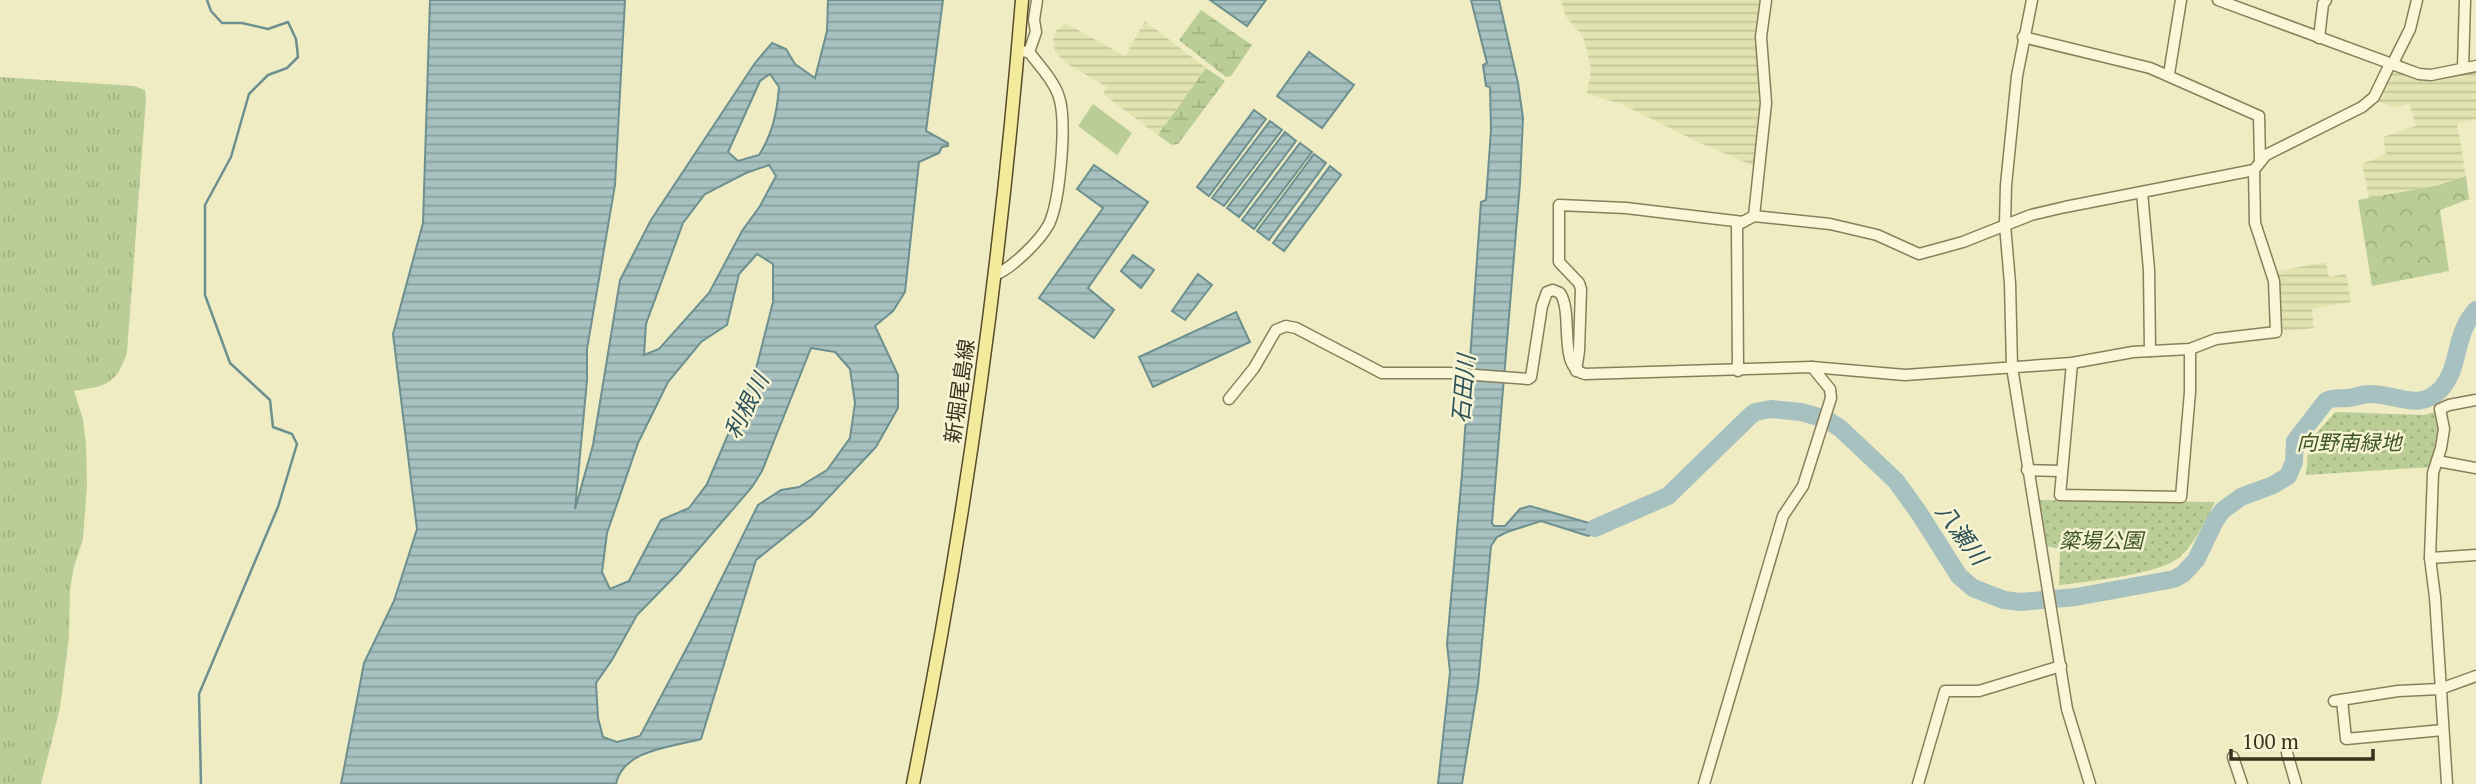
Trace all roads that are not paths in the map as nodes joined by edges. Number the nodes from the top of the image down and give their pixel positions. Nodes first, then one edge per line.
1 (1022, 0) edge
2 (1037, 0) edge
3 (1766, 0) edge
4 (2032, 0) edge
5 (2181, 0) edge
6 (2218, 0) edge
7 (2326, 0) edge
8 (2417, 0) edge
9 (2465, 0) edge
10 (2023, 37) junction
11 (2319, 38) junction
12 (1023, 52) junction
13 (2391, 64) junction
14 (2476, 66) edge
15 (2463, 68) junction
16 (2169, 74) junction
17 (2257, 166) junction
18 (2142, 192) junction
19 (1754, 216) junction
20 (1743, 222) junction
21 (2005, 225) junction
22 (995, 275) junction
23 (2190, 349) junction
24 (2150, 351) junction
25 (2072, 363) junction
26 (1812, 367) junction
27 (2012, 367) junction
28 (1576, 371) junction
29 (1738, 371) junction
30 (1229, 399) dead end
31 (2476, 400) edge
32 (2437, 461) junction
33 (2476, 468) edge
34 (2027, 470) junction
35 (2060, 471) junction
36 (2476, 555) edge
37 (2430, 558) junction
38 (2061, 667) junction
39 (2476, 676) edge
40 (2440, 689) junction
41 (2443, 730) junction
42 (2287, 753) dead end
43 (2233, 757) dead end
44 (913, 784) edge
45 (1704, 784) edge
46 (1918, 784) edge
47 (2090, 784) edge
48 (2242, 784) edge
49 (2296, 784) edge
50 (2447, 784) edge

1 - 12 main road, 新堀尾島線
2 - 12 street
3 - 19 street
4 - 10 street
5 - 16 street
6 - 11 street
7 - 11 street
8 - 13 street
9 - 15 street
10 - 16 street
10 - 21 street
11 - 13 street
12 - 22 main road, 新堀尾島線
12 - 22 street
13 - 15 street
13 - 17 street
14 - 15 street
16 - 17 street
17 - 18 street
17 - 23 street
18 - 21 street
18 - 24 street
19 - 20 street
19 - 21 street
20 - 28 street
20 - 29 street
21 - 27 street
22 - 44 main road, 新堀尾島線
23 - 24 street
23 - 35 street
24 - 25 street
25 - 27 street
25 - 35 street
26 - 27 street
26 - 29 street
26 - 45 street
27 - 34 street
28 - 29 street
28 - 30 street
31 - 32 street
32 - 33 street
32 - 37 street
34 - 35 street
34 - 38 street
36 - 37 street
37 - 40 street
38 - 46 street
38 - 47 street
39 - 40 street
40 - 41 street
40 - 41 street
41 - 50 street
42 - 49 street
43 - 48 street

